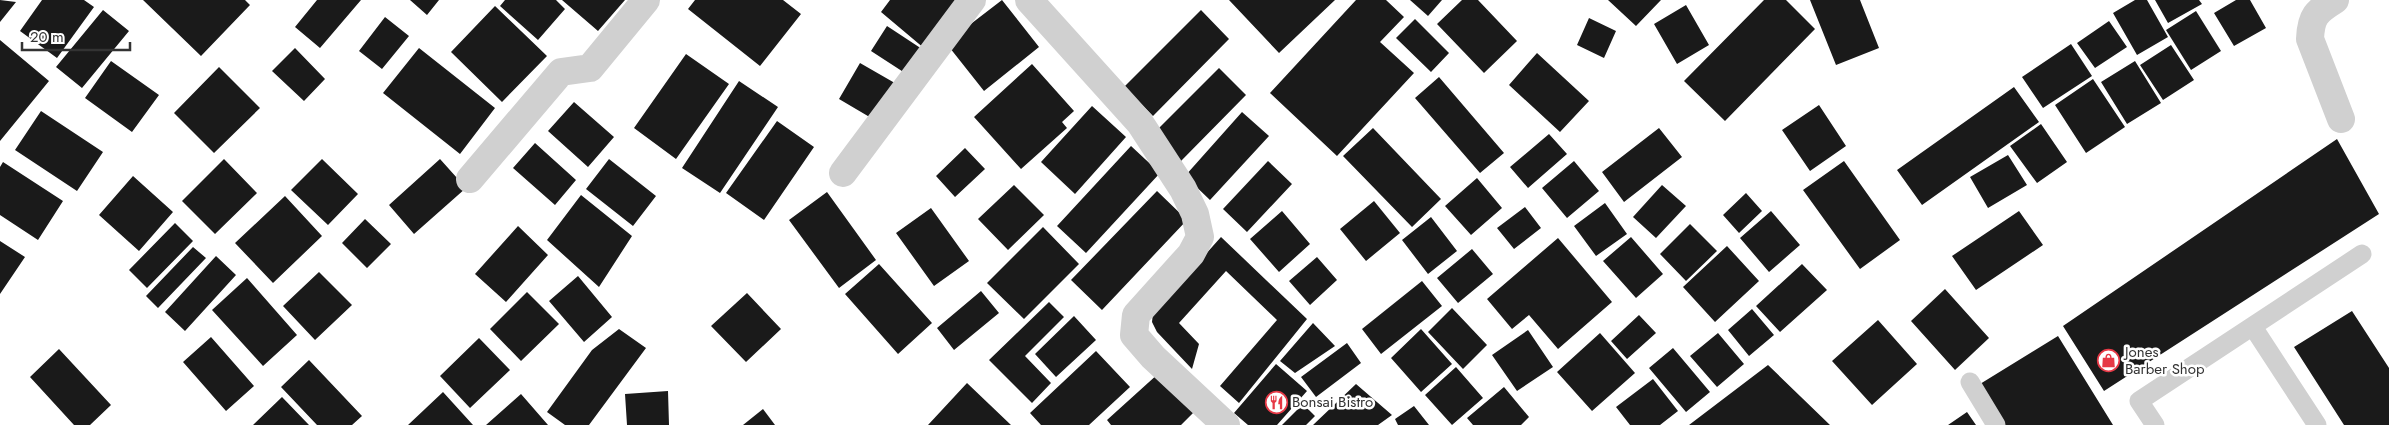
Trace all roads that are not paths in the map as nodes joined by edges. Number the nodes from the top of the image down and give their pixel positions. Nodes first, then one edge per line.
1 (646, 0) edge
2 (972, 0) edge
3 (1029, 0) edge
4 (2335, 0) edge
5 (2341, 118) dead end
6 (844, 173) dead end
7 (470, 179) dead end
8 (2362, 254) dead end
9 (2253, 327) junction
10 (1970, 382) dead end
11 (1226, 425) edge
12 (1996, 425) edge
13 (2154, 425) edge
14 (2317, 425) edge

1 - 7 street
2 - 6 street
3 - 11 street
4 - 5 street
8 - 9 lane
9 - 13 lane
9 - 14 lane
10 - 12 lane

